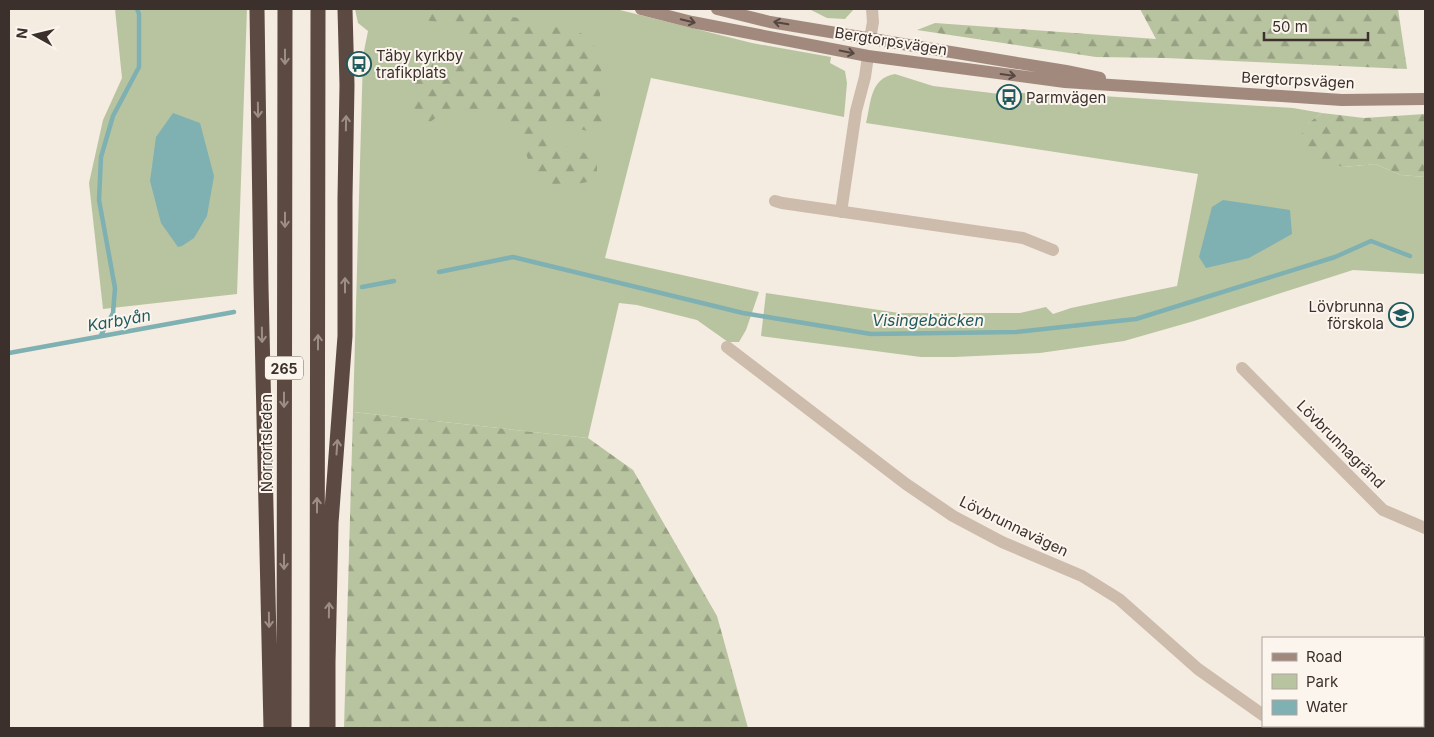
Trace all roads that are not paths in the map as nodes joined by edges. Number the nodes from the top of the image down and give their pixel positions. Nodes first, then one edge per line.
1 (257, 9) edge
2 (285, 9) edge
3 (318, 9) edge
4 (346, 9) edge
5 (641, 9) edge
6 (717, 9) edge
7 (872, 9) edge
8 (870, 39) junction
9 (868, 56) junction
10 (1139, 87) junction
11 (1425, 99) edge
12 (775, 201) dead end
13 (841, 212) junction
14 (1053, 250) dead end
15 (726, 347) dead end
16 (1242, 368) dead end
17 (1425, 528) edge
18 (1262, 714) edge
19 (271, 728) edge
20 (284, 728) edge
21 (317, 728) edge
22 (328, 728) edge

1 -> 19 highway
2 -> 20 highway, Norrortsleden / 265
21 -> 3 highway, 265
22 -> 4 highway
5 -> 9 main road, Bergtorpsvägen
8 -> 6 main road, Bergtorpsvägen
7 - 8 street
8 - 9 main road
8 - 10 main road, Bergtorpsvägen
9 -> 10 main road, Bergtorpsvägen
9 - 13 street
10 - 11 main road, Bergtorpsvägen
12 - 13 street
13 - 14 street
15 - 18 street, Lövbrunnavägen
16 - 17 street, Lövbrunnagränd

